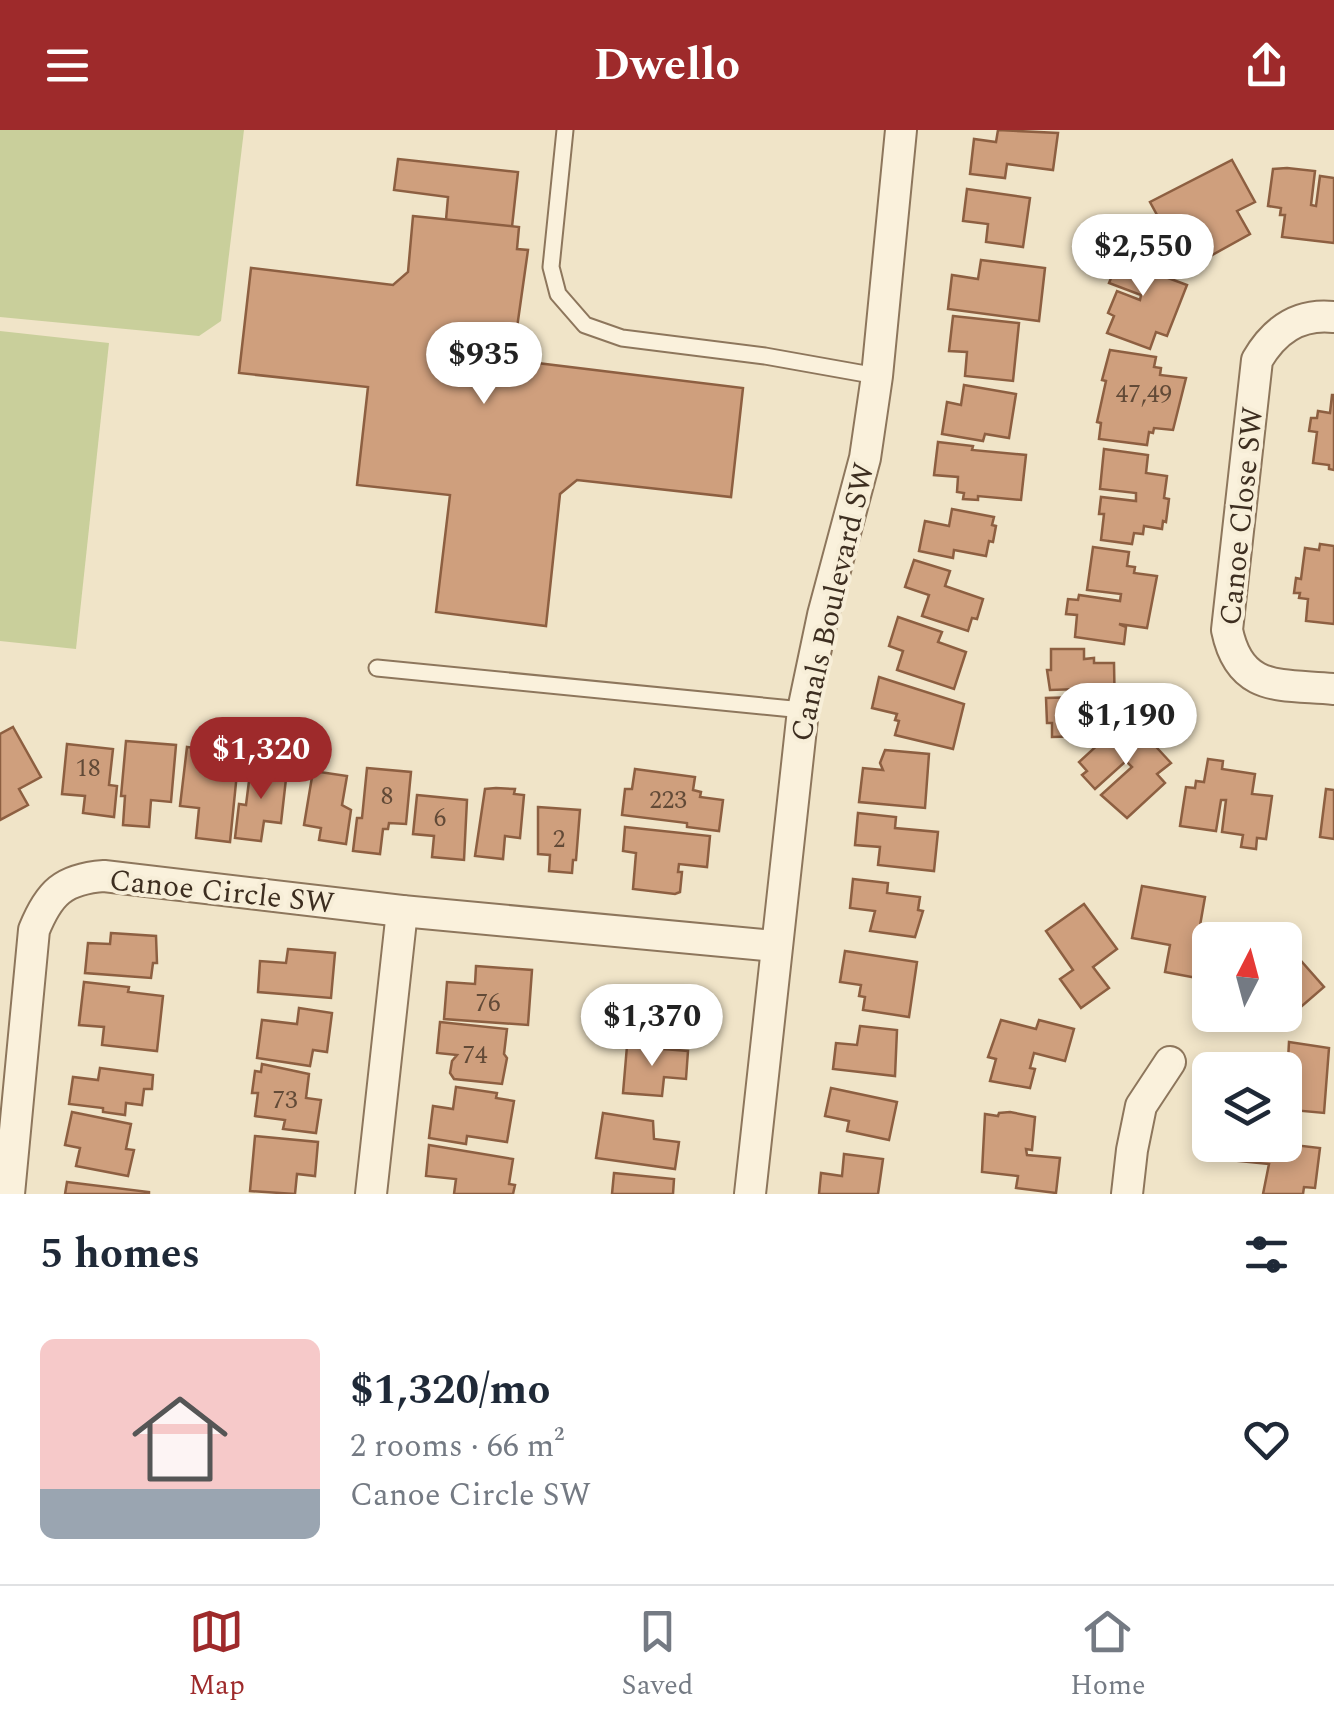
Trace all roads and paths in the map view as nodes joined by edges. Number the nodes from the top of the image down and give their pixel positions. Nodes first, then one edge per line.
1 (565, 130) edge
2 (901, 130) edge
3 (1334, 316) edge
4 (877, 376) junction
5 (377, 668) dead end
6 (1334, 689) edge
7 (803, 710) junction
8 (402, 911) junction
9 (775, 946) junction
10 (1170, 1062) dead end
11 (9, 1194) edge
12 (371, 1194) edge
13 (750, 1194) edge
14 (1128, 1194) edge

1 - 4 lane
2 - 4 street, Canals Boulevard SW
3 - 6 street, Canoe Close SW
4 - 7 street, Canals Boulevard SW
5 - 7 lane
7 - 9 street, Canals Boulevard SW
8 - 9 street, Canoe Circle SW
8 - 11 street, Canoe Circle SW
8 - 12 street
9 - 13 street, Canals Boulevard SW
10 - 14 street

